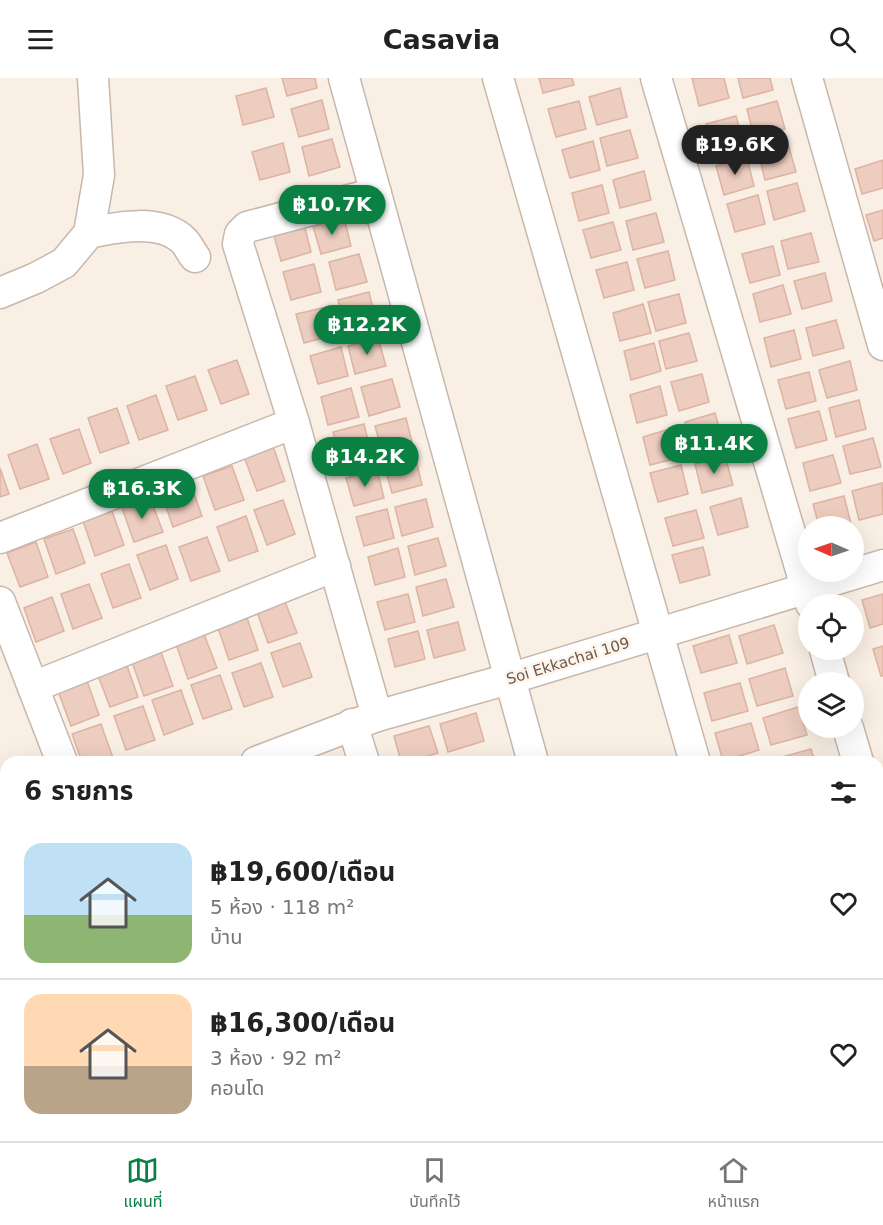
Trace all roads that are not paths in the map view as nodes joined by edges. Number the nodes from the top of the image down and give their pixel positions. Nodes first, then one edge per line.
1 (93, 78) edge
2 (345, 78) edge
3 (498, 78) edge
4 (656, 78) edge
5 (807, 78) edge
6 (376, 193) junction
7 (89, 233) junction
8 (195, 257) dead end
9 (0, 293) edge
10 (883, 345) edge
11 (294, 423) junction
12 (0, 538) edge
13 (335, 566) junction
14 (883, 566) edge
15 (808, 594) edge
16 (816, 594) edge
17 (798, 600) edge
18 (0, 602) edge
19 (657, 633) junction
20 (509, 679) junction
21 (33, 687) junction
22 (365, 720) junction
23 (851, 738) edge
24 (60, 756) edge
25 (272, 756) edge
26 (364, 756) edge
27 (530, 756) edge
28 (693, 756) edge
29 (856, 756) edge

1 - 7 street
2 - 6 street
3 - 19 street
4 - 15 street
5 - 10 street
6 - 11 street
6 - 20 street
7 - 8 street
7 - 9 street
11 - 12 street
11 - 13 street
13 - 21 street
13 - 22 street
14 - 16 street, Soi Ekkachai 109
17 - 19 street, Soi Ekkachai 109
18 - 21 street
19 - 20 street, Soi Ekkachai 109
19 - 28 street
20 - 22 street, Soi Ekkachai 109
20 - 27 street
21 - 24 street
22 - 25 street, Soi Ekkachai 109
22 - 26 street
23 - 29 street

